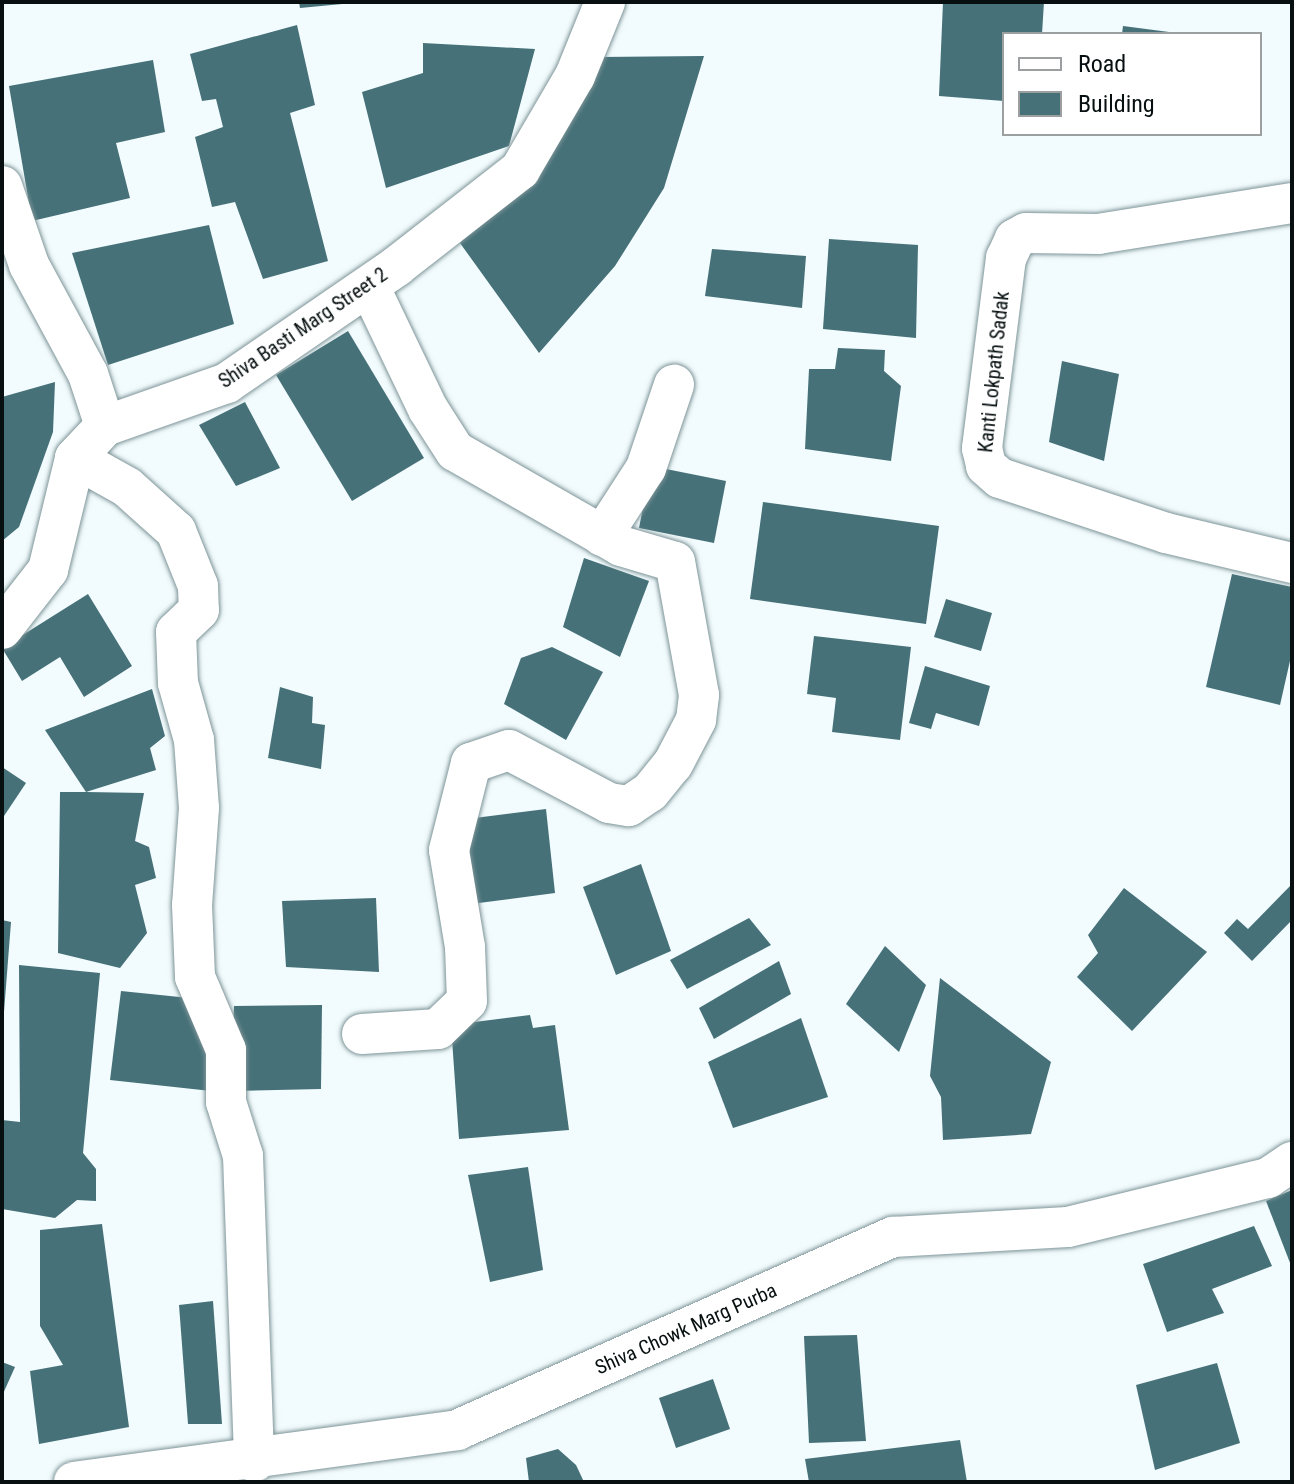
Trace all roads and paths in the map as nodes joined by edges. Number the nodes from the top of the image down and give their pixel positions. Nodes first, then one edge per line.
1 (605, 2) edge
2 (2, 186) edge
3 (1292, 203) edge
4 (369, 286) junction
5 (674, 385) dead end
6 (105, 426) junction
7 (75, 458) junction
8 (602, 536) junction
9 (1292, 563) edge
10 (2, 629) edge
11 (362, 1034) dead end
12 (1292, 1162) edge
13 (254, 1462) junction
14 (74, 1482) edge

1 - 4 street, Shiva Basti Marg Street 2
2 - 6 street
3 - 9 street, Kanti Lokpath Sadak
4 - 6 street, Shiva Basti Marg Street 2
4 - 8 street
5 - 8 street
6 - 7 street, Shiva Basti Marg Street 2
7 - 10 street, Shiva Basti Marg Street 2
7 - 13 street
8 - 11 street
12 - 13 street, Shiva Chowk Marg Purba
13 - 14 street, Shiva Chowk Marg Purba

